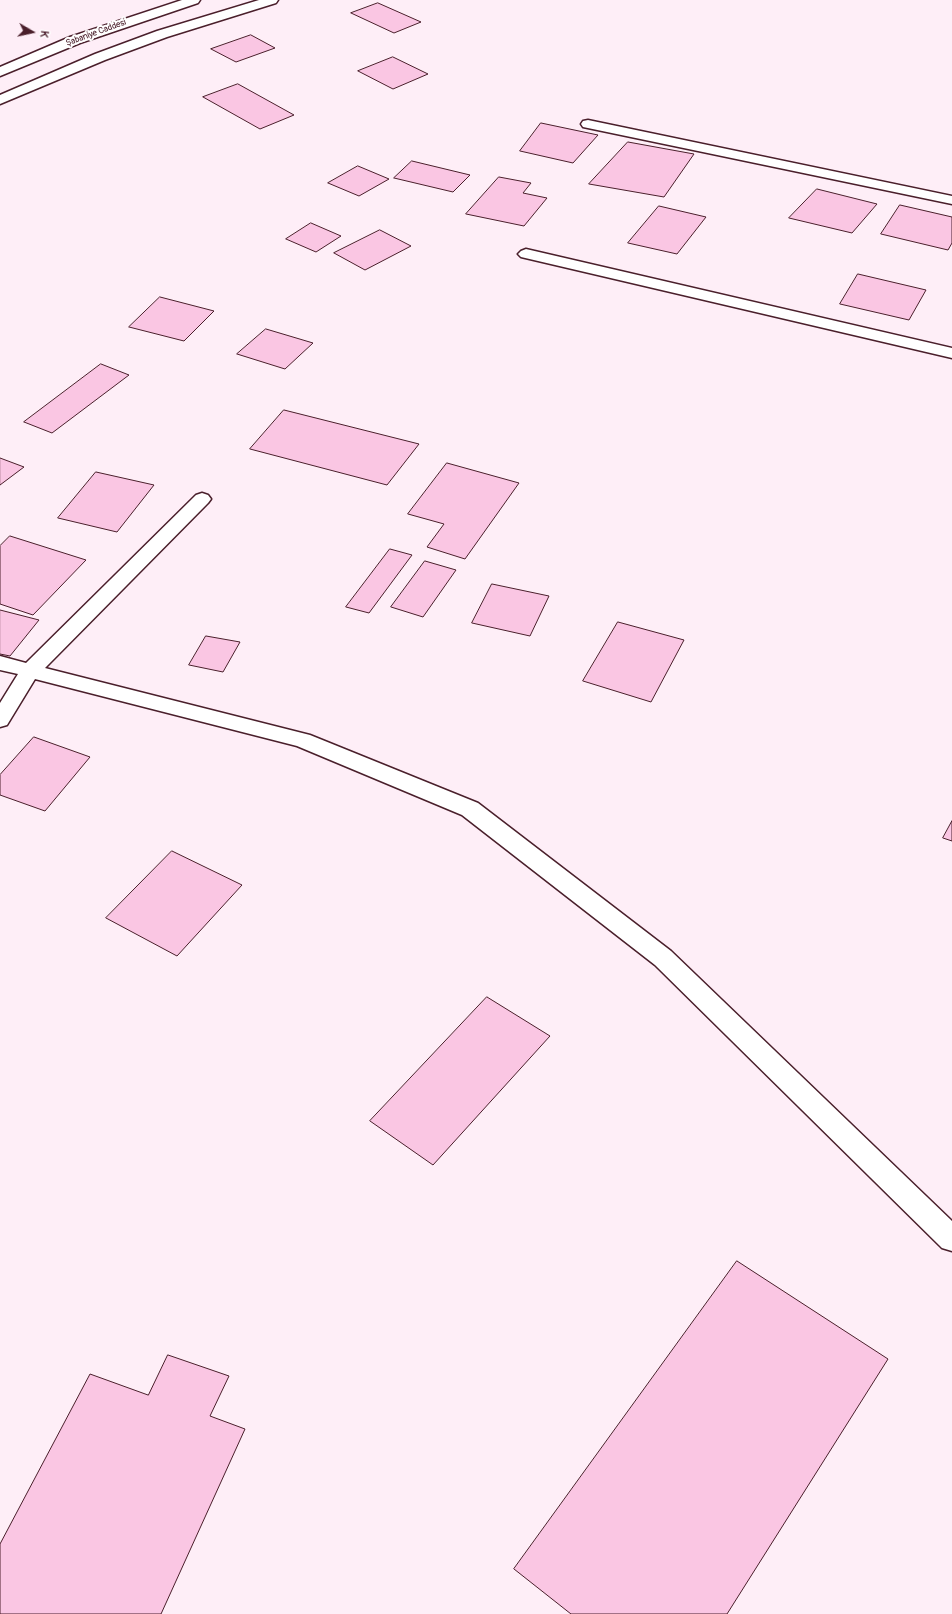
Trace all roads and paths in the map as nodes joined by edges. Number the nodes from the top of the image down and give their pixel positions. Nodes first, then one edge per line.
1 (194, 0) edge
2 (272, 0) edge
3 (0, 72) edge
4 (0, 100) edge
5 (588, 124) dead end
6 (952, 200) edge
7 (526, 254) dead end
8 (952, 353) edge
9 (202, 500) dead end
10 (0, 663) edge
11 (30, 671) junction
12 (0, 720) edge
13 (952, 1239) edge

1 - 3 main road, Şabaniye Caddesi
2 - 4 main road
5 - 6 main road
7 - 8 main road
9 - 11 main road
10 - 11 main road
11 - 12 main road
11 - 13 main road

